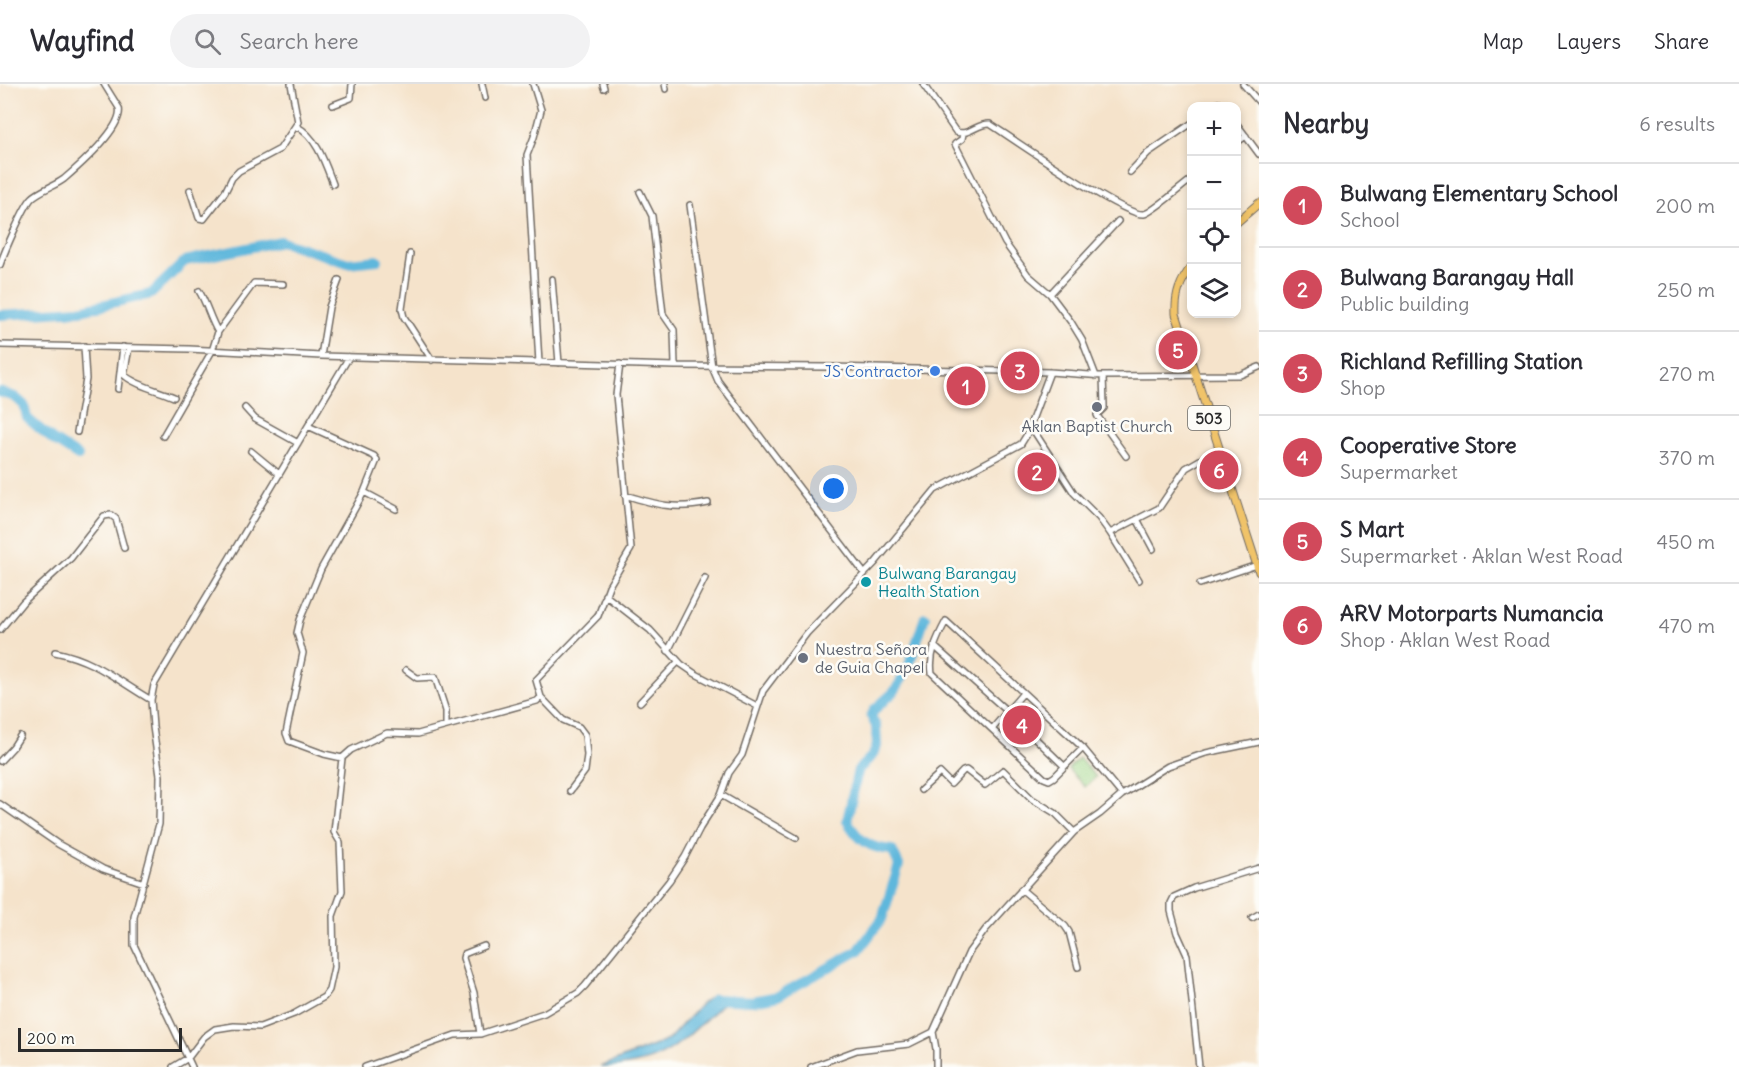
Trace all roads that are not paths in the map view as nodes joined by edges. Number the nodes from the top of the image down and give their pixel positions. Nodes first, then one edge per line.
1 (104, 84) edge
2 (291, 84) edge
3 (352, 84) edge
4 (482, 84) edge
5 (532, 84) edge
6 (923, 84) edge
7 (1243, 84) edge
8 (484, 98) dead end
9 (1259, 102) edge
10 (333, 105) dead end
11 (296, 126) junction
12 (1187, 126) edge
13 (1241, 130) edge
14 (963, 134) junction
15 (1246, 136) junction
16 (1241, 140) edge
17 (1259, 154) edge
18 (1130, 172) dead end
19 (1187, 181) edge
20 (333, 184) dead end
21 (190, 190) dead end
22 (640, 192) dead end
23 (1259, 203) edge
24 (690, 205) dead end
25 (1241, 219) edge
26 (1118, 221) dead end
27 (410, 254) dead end
28 (0, 265) edge
29 (1187, 273) edge
30 (552, 279) dead end
31 (339, 280) dead end
32 (283, 284) dead end
33 (199, 291) dead end
34 (1050, 294) junction
35 (218, 332) junction
36 (0, 345) edge
37 (84, 346) junction
38 (126, 348) junction
39 (212, 351) junction
40 (321, 356) junction
41 (349, 357) junction
42 (432, 360) junction
43 (539, 363) junction
44 (559, 363) junction
45 (620, 364) junction
46 (675, 366) junction
47 (712, 367) junction
48 (1259, 367) edge
49 (1050, 372) junction
50 (1195, 375) junction
51 (1096, 376) junction
52 (1103, 376) junction
53 (118, 389) dead end
54 (174, 397) dead end
55 (245, 408) dead end
56 (1030, 425) junction
57 (308, 426) junction
58 (76, 432) dead end
59 (163, 436) dead end
60 (298, 442) junction
61 (1219, 449) junction
62 (251, 451) dead end
63 (1126, 456) dead end
64 (279, 474) junction
65 (364, 492) junction
66 (625, 495) junction
67 (708, 502) dead end
68 (396, 509) dead end
69 (1137, 519) junction
70 (1110, 533) junction
71 (124, 548) dead end
72 (1153, 549) dead end
73 (1258, 568) edge
74 (864, 573) junction
75 (705, 578) dead end
76 (1139, 580) dead end
77 (1200, 584) dead end
78 (605, 595) junction
79 (0, 630) edge
80 (934, 646) junction
81 (668, 651) junction
82 (55, 652) dead end
83 (678, 662) junction
84 (406, 670) dead end
85 (1023, 693) junction
86 (541, 697) junction
87 (151, 700) junction
88 (640, 702) dead end
89 (757, 706) junction
90 (1007, 711) junction
91 (446, 725) junction
92 (993, 728) junction
93 (20, 736) dead end
94 (1259, 742) edge
95 (1083, 748) junction
96 (342, 758) junction
97 (0, 761) edge
98 (1064, 766) junction
99 (921, 790) dead end
100 (570, 791) dead end
101 (721, 795) junction
102 (1122, 795) junction
103 (0, 804) edge
104 (1074, 832) junction
105 (796, 838) dead end
106 (1259, 868) edge
107 (144, 883) junction
108 (1021, 889) junction
109 (1259, 914) edge
110 (1252, 918) dead end
111 (484, 946) dead end
112 (1078, 967) dead end
113 (933, 1032) junction
114 (480, 1034) junction
115 (188, 1058) junction
116 (173, 1067) edge
117 (192, 1067) edge
118 (365, 1067) edge
119 (811, 1067) edge
120 (936, 1067) edge
121 (1198, 1067) edge

1 - 28 street
2 - 11 street
3 - 10 street
4 - 8 street
5 - 43 street
6 - 14 street
7 - 9 street
11 - 20 street
11 - 21 street
12 - 18 street
13 - 15 street
14 - 19 street
14 - 34 street
15 - 16 street
15 - 17 street
22 - 46 street
23 - 25 main road
24 - 47 street
26 - 34 street
27 - 42 street
29 - 50 main road, 503
30 - 44 street
31 - 40 street
32 - 35 street
33 - 35 street
34 - 51 street
35 - 39 street
36 - 37 street
37 - 38 street
37 - 58 street
38 - 39 street
38 - 53 street
38 - 54 street
39 - 40 street
39 - 59 street
40 - 41 street
41 - 42 street
41 - 57 street
42 - 43 street
43 - 44 street
44 - 45 street
45 - 46 street
45 - 66 street
46 - 47 street
47 - 49 street
47 - 74 street
48 - 50 street
49 - 51 street
49 - 56 street
50 - 52 street
50 - 61 main road, 503
51 - 52 street
52 - 63 street
55 - 60 street
56 - 70 street
56 - 74 street
57 - 60 street
57 - 65 street
60 - 64 street
61 - 69 street
61 - 73 main road, 503
62 - 64 street
64 - 87 street
65 - 68 street
65 - 96 street
66 - 67 street
66 - 78 street
69 - 70 street
69 - 72 street
70 - 76 street
71 - 79 street
73 - 77 street
74 - 89 street
75 - 81 street
78 - 81 street
78 - 86 street
80 - 85 street
80 - 90 street
80 - 92 street
81 - 83 street
82 - 87 street
83 - 88 street
83 - 89 street
84 - 91 street
85 - 90 street
85 - 95 street
86 - 91 street
86 - 100 street
87 - 107 street
89 - 101 street
90 - 92 street
90 - 98 street
91 - 96 street
92 - 98 street
93 - 97 street
94 - 102 street
95 - 98 street
95 - 102 street
96 - 115 street
99 - 104 street
101 - 105 street
101 - 114 street
102 - 104 street
103 - 107 street
104 - 108 street
106 - 121 street
107 - 115 street
108 - 112 street
108 - 113 street
109 - 110 street
111 - 114 street
113 - 119 street
113 - 120 street
114 - 118 street
115 - 116 street
115 - 117 street

